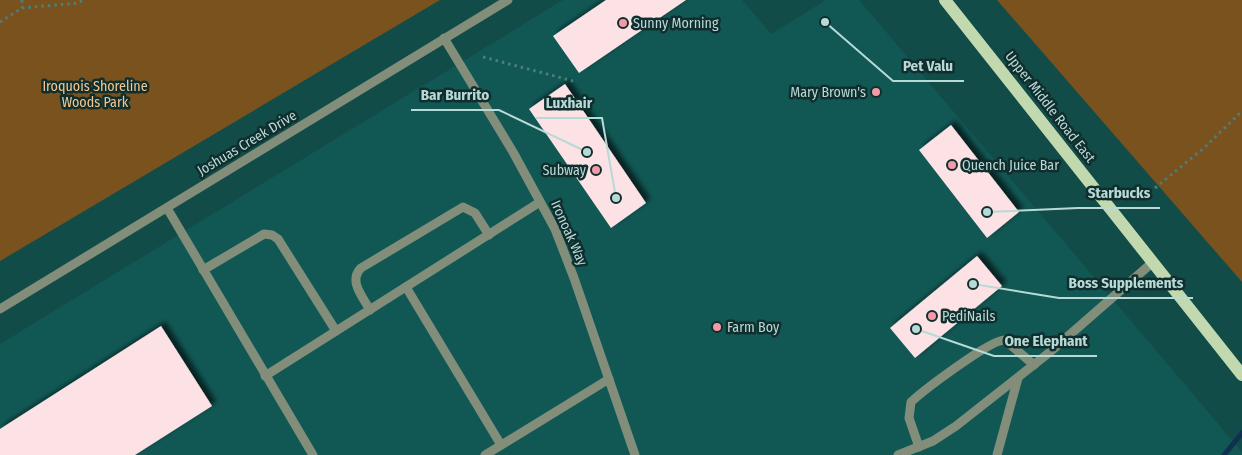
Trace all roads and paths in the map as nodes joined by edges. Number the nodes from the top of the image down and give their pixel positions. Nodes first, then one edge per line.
1 (22, 0) edge
2 (83, 0) edge
3 (508, 0) edge
4 (946, 0) edge
5 (22, 8) junction
6 (0, 22) edge
7 (444, 38) junction
8 (483, 57) dead end
9 (573, 81) dead end
10 (1242, 111) edge
11 (1155, 188) dead end
12 (540, 202) junction
13 (166, 208) junction
14 (489, 235) junction
15 (1153, 262) junction
16 (203, 270) junction
17 (406, 287) junction
18 (0, 309) edge
19 (370, 310) junction
20 (336, 331) junction
21 (1034, 365) junction
22 (1242, 375) edge
23 (265, 376) junction
24 (1018, 378) junction
25 (609, 379) junction
26 (501, 445) junction
27 (919, 447) junction
28 (313, 455) edge
29 (485, 455) edge
30 (635, 455) edge
31 (898, 455) edge
32 (996, 455) edge

1 - 5 path
2 - 5 path
3 - 7 street, Joshuas Creek Drive
4 - 15 main road, Upper Middle Road East
5 - 6 path
7 - 12 street, Ironoak Way
7 - 13 street, Joshuas Creek Drive
8 - 9 path
10 - 11 path
12 - 14 street
12 - 25 street, Ironoak Way
13 - 16 street
13 - 18 street, Joshuas Creek Drive
14 - 17 street
14 - 19 street
15 - 21 street
15 - 22 main road, Upper Middle Road East
16 - 20 street
16 - 23 street
17 - 19 street
17 - 26 street
19 - 20 street
20 - 23 street
21 - 24 street
21 - 27 street
23 - 28 street
24 - 27 street
24 - 32 street
25 - 26 street
25 - 30 street, Ironoak Way
26 - 29 street
27 - 31 street

